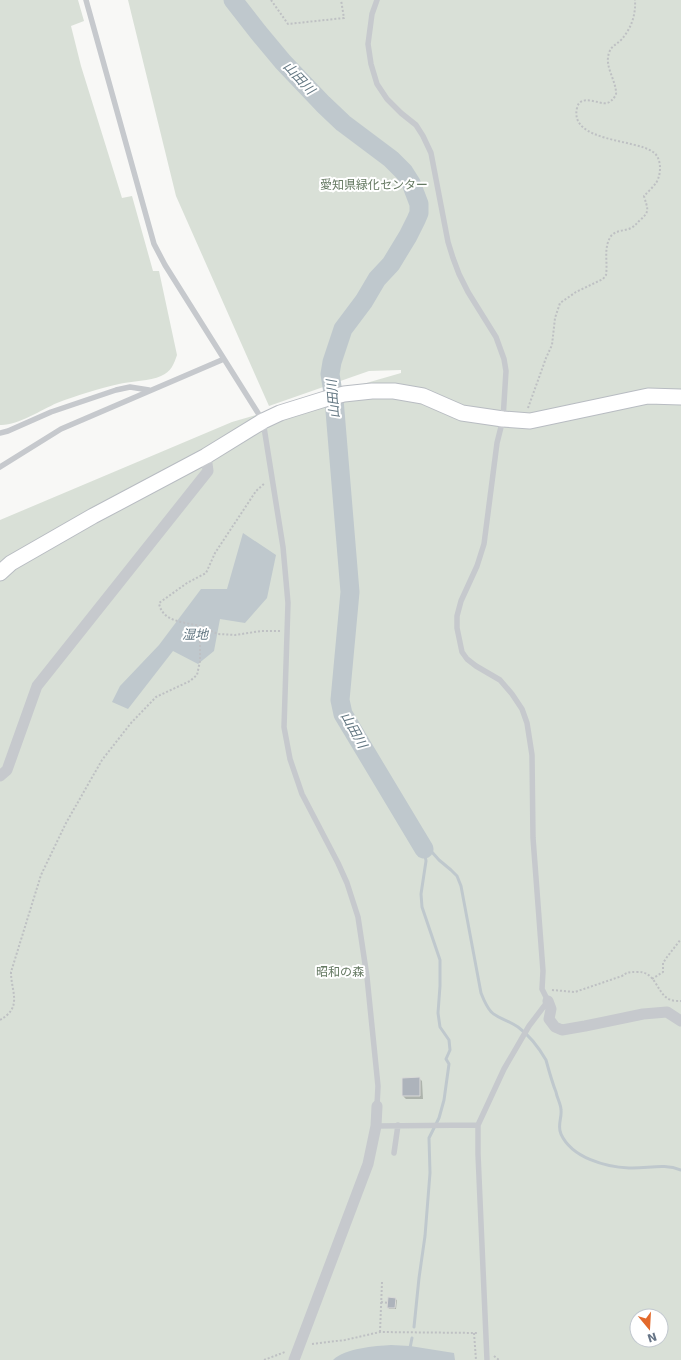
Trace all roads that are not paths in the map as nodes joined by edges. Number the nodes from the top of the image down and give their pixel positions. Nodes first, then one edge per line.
1 (86, 0) edge
2 (377, 0) edge
3 (224, 359) junction
4 (149, 390) junction
5 (681, 397) edge
6 (503, 419) junction
7 (263, 421) junction
8 (0, 433) edge
9 (206, 456) junction
10 (0, 467) edge
11 (0, 573) edge
12 (0, 776) edge
13 (548, 1001) junction
14 (681, 1021) edge
15 (377, 1106) joint
16 (398, 1125) junction
17 (478, 1125) junction
18 (376, 1126) junction
19 (394, 1153) dead end
20 (297, 1352) edge
21 (487, 1360) edge

1 - 3 lane
2 - 6 lane
3 - 4 lane
3 - 7 lane
4 - 8 lane
4 - 10 lane
5 - 6 street
6 - 7 street
6 - 13 lane
7 - 9 street
7 - 15 lane
9 - 11 street
9 - 12 street
13 - 14 street
13 - 17 lane
15 - 18 street
16 - 17 lane
16 - 18 lane
16 - 19 lane
17 - 21 lane
18 - 20 street

